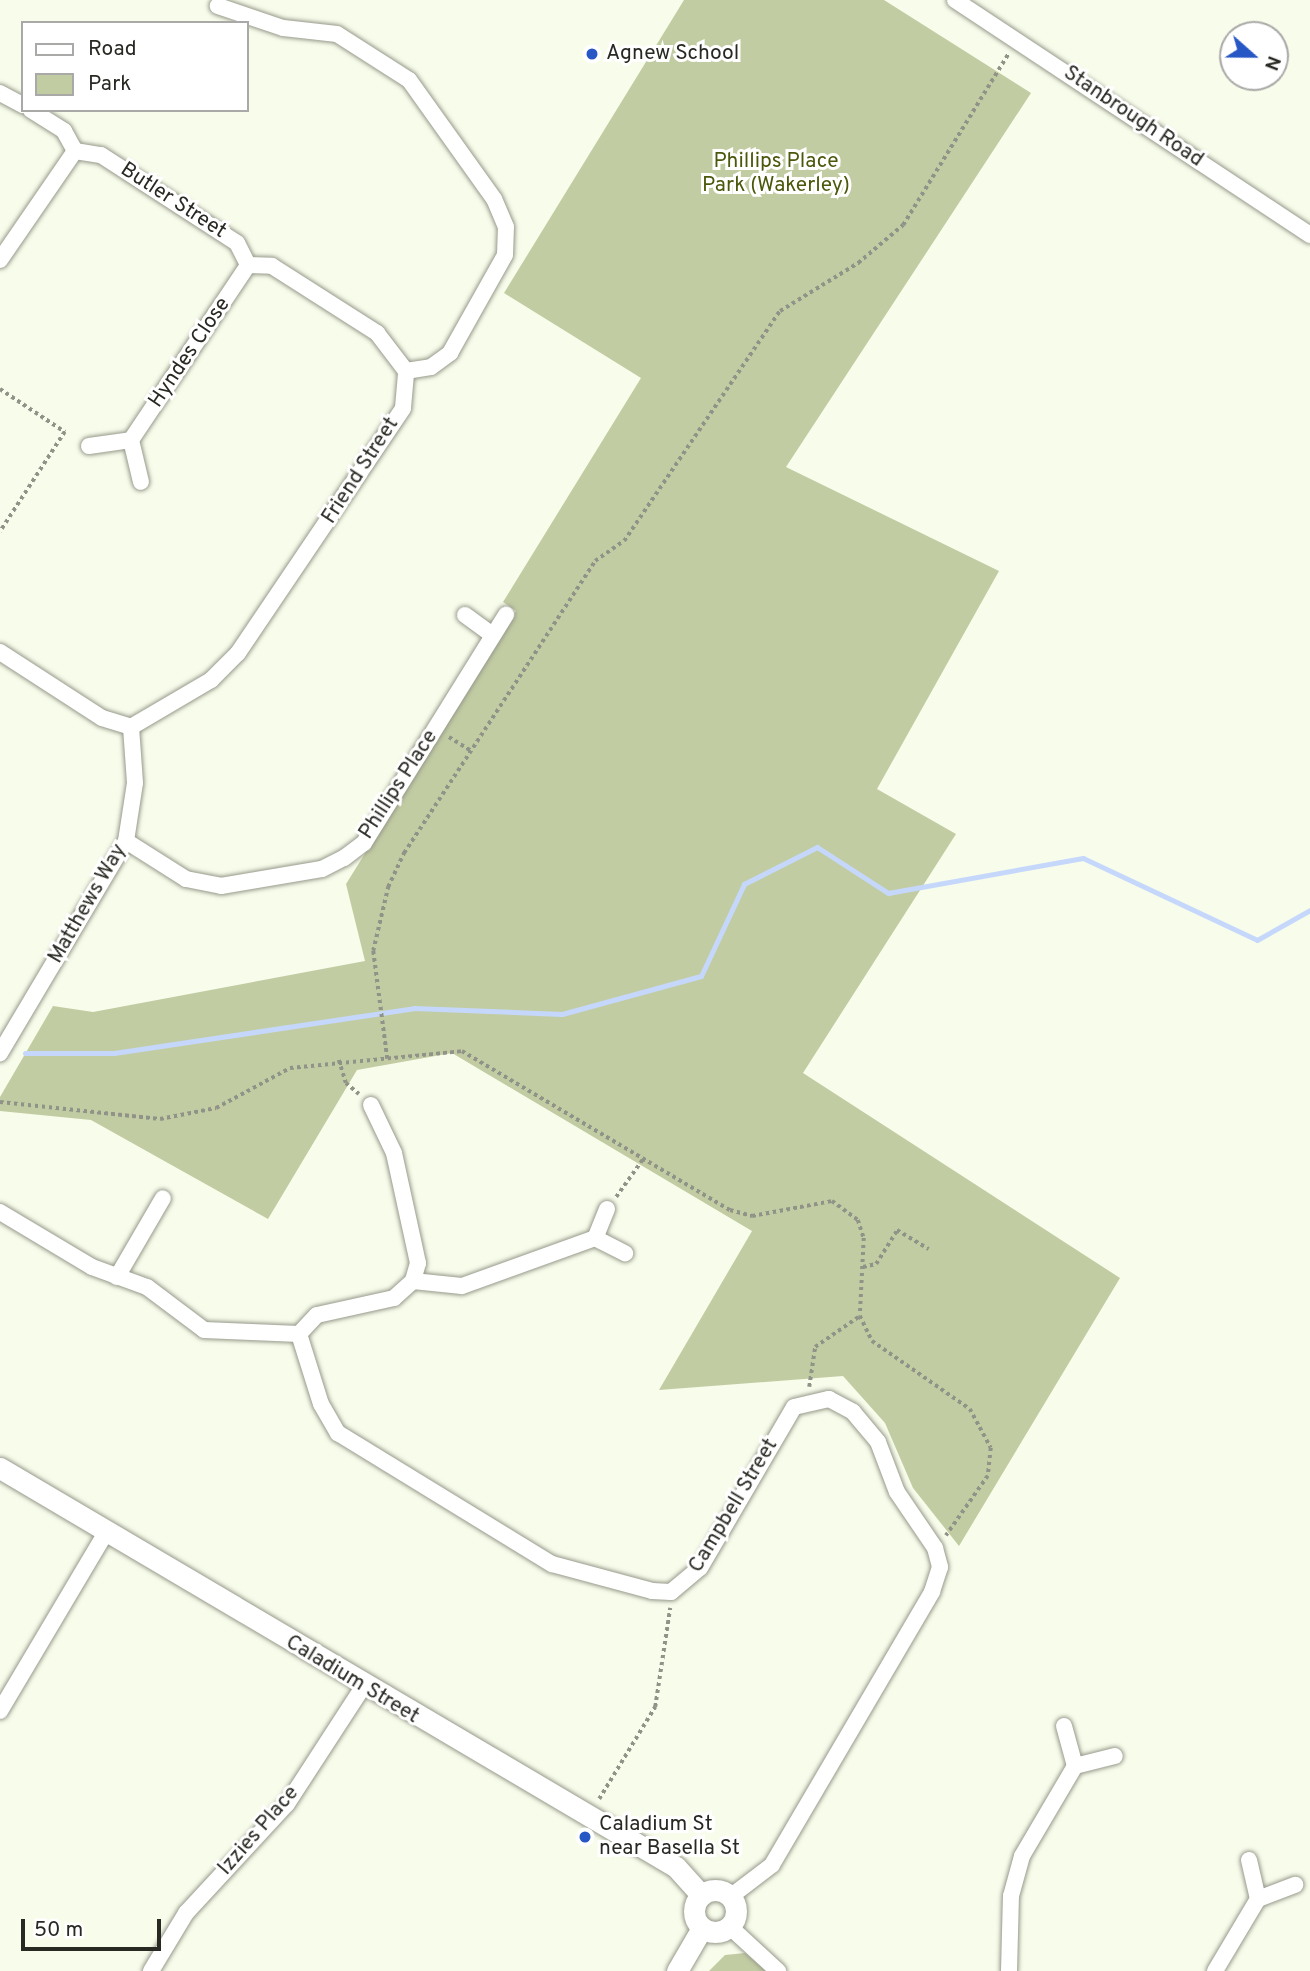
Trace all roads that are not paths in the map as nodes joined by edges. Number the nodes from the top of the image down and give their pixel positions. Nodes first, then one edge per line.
1 (955, 0) edge
2 (218, 6) dead end
3 (0, 93) edge
4 (21, 104) edge
5 (35, 112) edge
6 (75, 151) junction
7 (1310, 235) edge
8 (0, 260) edge
9 (248, 265) junction
10 (407, 371) junction
11 (131, 440) junction
12 (89, 446) dead end
13 (141, 482) dead end
14 (465, 615) dead end
15 (506, 615) dead end
16 (493, 635) junction
17 (0, 652) edge
18 (131, 727) junction
19 (126, 841) junction
20 (0, 1053) edge
21 (371, 1105) road end
22 (163, 1198) dead end
23 (607, 1209) road end
24 (0, 1212) edge
25 (595, 1238) junction
26 (625, 1253) dead end
27 (117, 1277) junction
28 (414, 1281) junction
29 (299, 1334) junction
30 (0, 1468) edge
31 (107, 1531) junction
32 (363, 1687) junction
33 (0, 1711) edge
34 (1065, 1726) dead end
35 (1115, 1756) dead end
36 (1075, 1766) junction
37 (1249, 1860) dead end
38 (1295, 1885) dead end
39 (701, 1895) junction
40 (730, 1897) junction
41 (1258, 1899) junction
42 (729, 1926) junction
43 (702, 1928) junction
44 (150, 1971) edge
45 (677, 1971) edge
46 (778, 1971) edge
47 (1009, 1971) edge
48 (1215, 1971) edge

1 - 7 street, Stanbrough Road
2 - 10 street
3 - 4 street
5 - 6 street
6 - 8 street
6 - 9 street, Butler Street
9 - 10 street
9 - 11 street, Hyndes Close
10 - 18 street, Friend Street
11 - 12 street
11 - 13 street
14 - 16 street
15 - 16 street, Phillips Place
16 - 19 street, Phillips Place
17 - 18 street
18 - 19 street, Matthews Way
19 - 20 street, Matthews Way
21 - 28 street
22 - 27 street
23 - 25 street
24 - 27 street
25 - 26 street
25 - 28 street
27 - 29 street
28 - 29 street
29 - 40 street, Campbell Street
30 - 31 street, Caladium Street
31 - 32 street, Caladium Street
31 - 33 street
32 - 39 street, Caladium Street
32 - 44 street, Izzies Place
34 - 36 street
35 - 36 street
36 - 47 street
37 - 41 street
38 - 41 street
39 - 40 street
39 - 43 street
40 - 42 street
41 - 48 street
42 - 43 street
42 - 46 street
43 - 45 street

